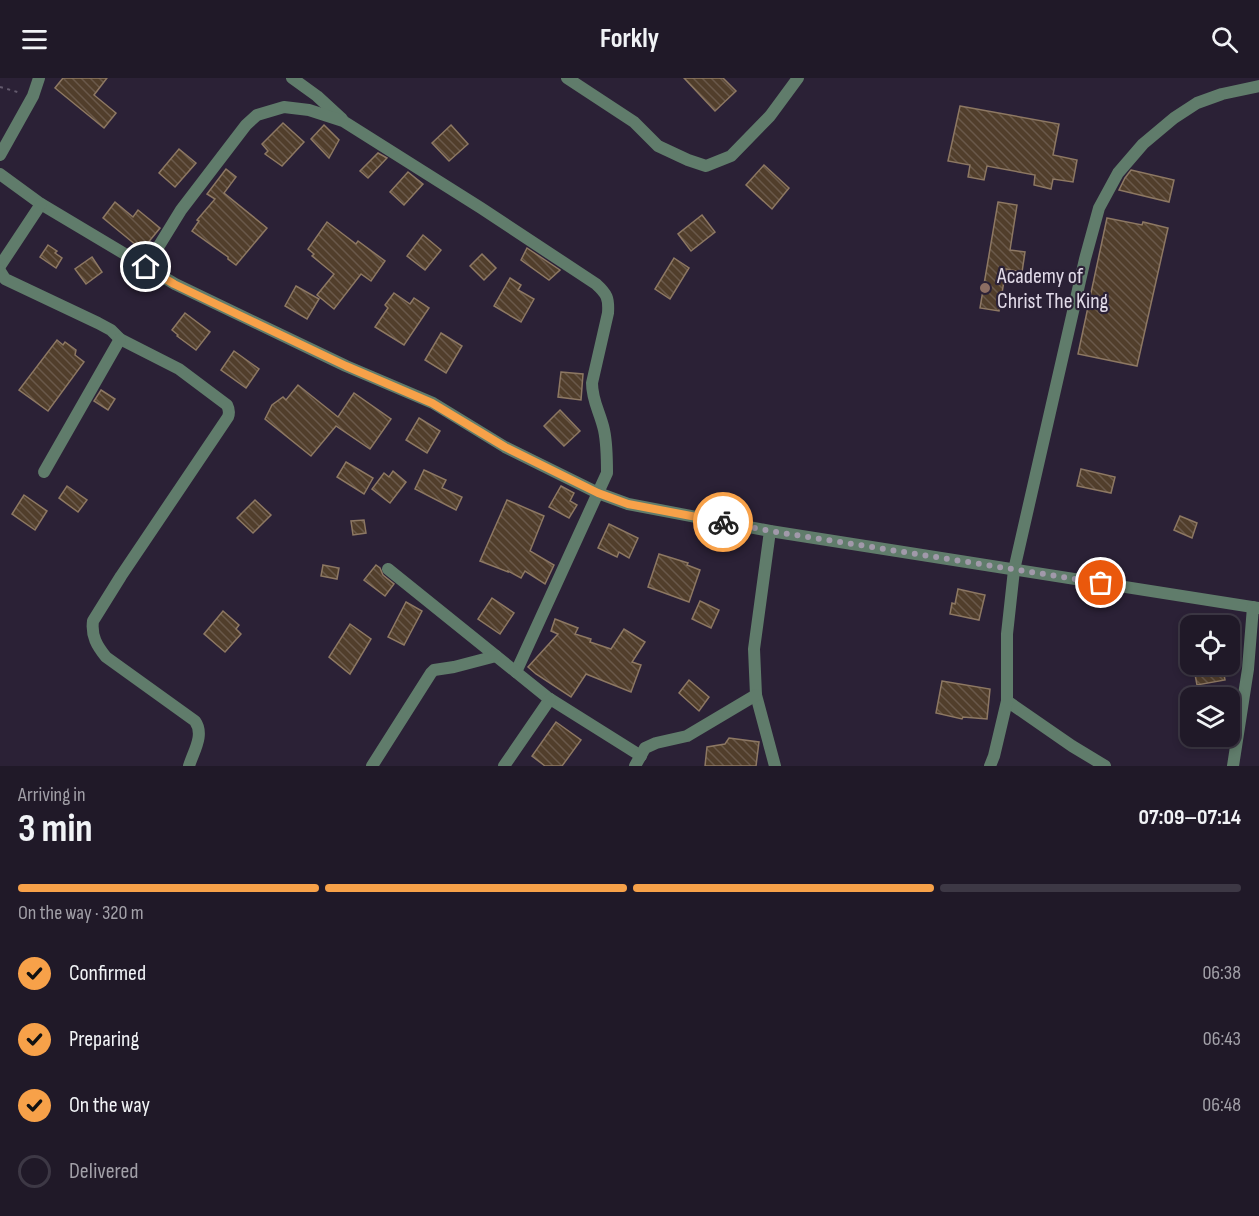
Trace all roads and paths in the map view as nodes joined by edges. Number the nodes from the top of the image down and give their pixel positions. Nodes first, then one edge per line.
1 (39, 78) edge
2 (292, 78) edge
3 (567, 78) edge
4 (798, 78) edge
5 (1259, 86) edge
6 (0, 87) edge
7 (33, 96) junction
8 (344, 121) junction
9 (0, 155) edge
10 (0, 174) edge
11 (41, 204) junction
12 (0, 266) edge
13 (146, 267) junction
14 (0, 271) edge
15 (120, 339) junction
16 (44, 472) dead end
17 (598, 493) junction
18 (770, 531) junction
19 (388, 569) dead end
20 (1014, 570) junction
21 (1256, 607) edge
22 (496, 656) junction
23 (516, 672) junction
24 (756, 695) junction
25 (550, 699) junction
26 (1006, 701) junction
27 (638, 761) edge
28 (189, 766) edge
29 (372, 766) edge
30 (504, 766) edge
31 (775, 766) edge
32 (990, 766) edge
33 (1105, 766) edge
34 (1233, 766) edge

1 - 7 street
2 - 8 street
3 - 4 street
5 - 20 street
6 - 7 path
7 - 9 street
8 - 13 street
8 - 17 street
10 - 11 street
11 - 12 street
11 - 13 street
13 - 17 street
14 - 15 street
15 - 16 street
15 - 28 street
17 - 18 street
17 - 23 street
18 - 20 street
18 - 24 street
19 - 22 street
20 - 21 street
20 - 26 street
21 - 34 street
22 - 23 street
22 - 29 street
23 - 25 street
24 - 27 street
24 - 31 street
25 - 27 street
25 - 30 street
26 - 32 street
26 - 33 street

